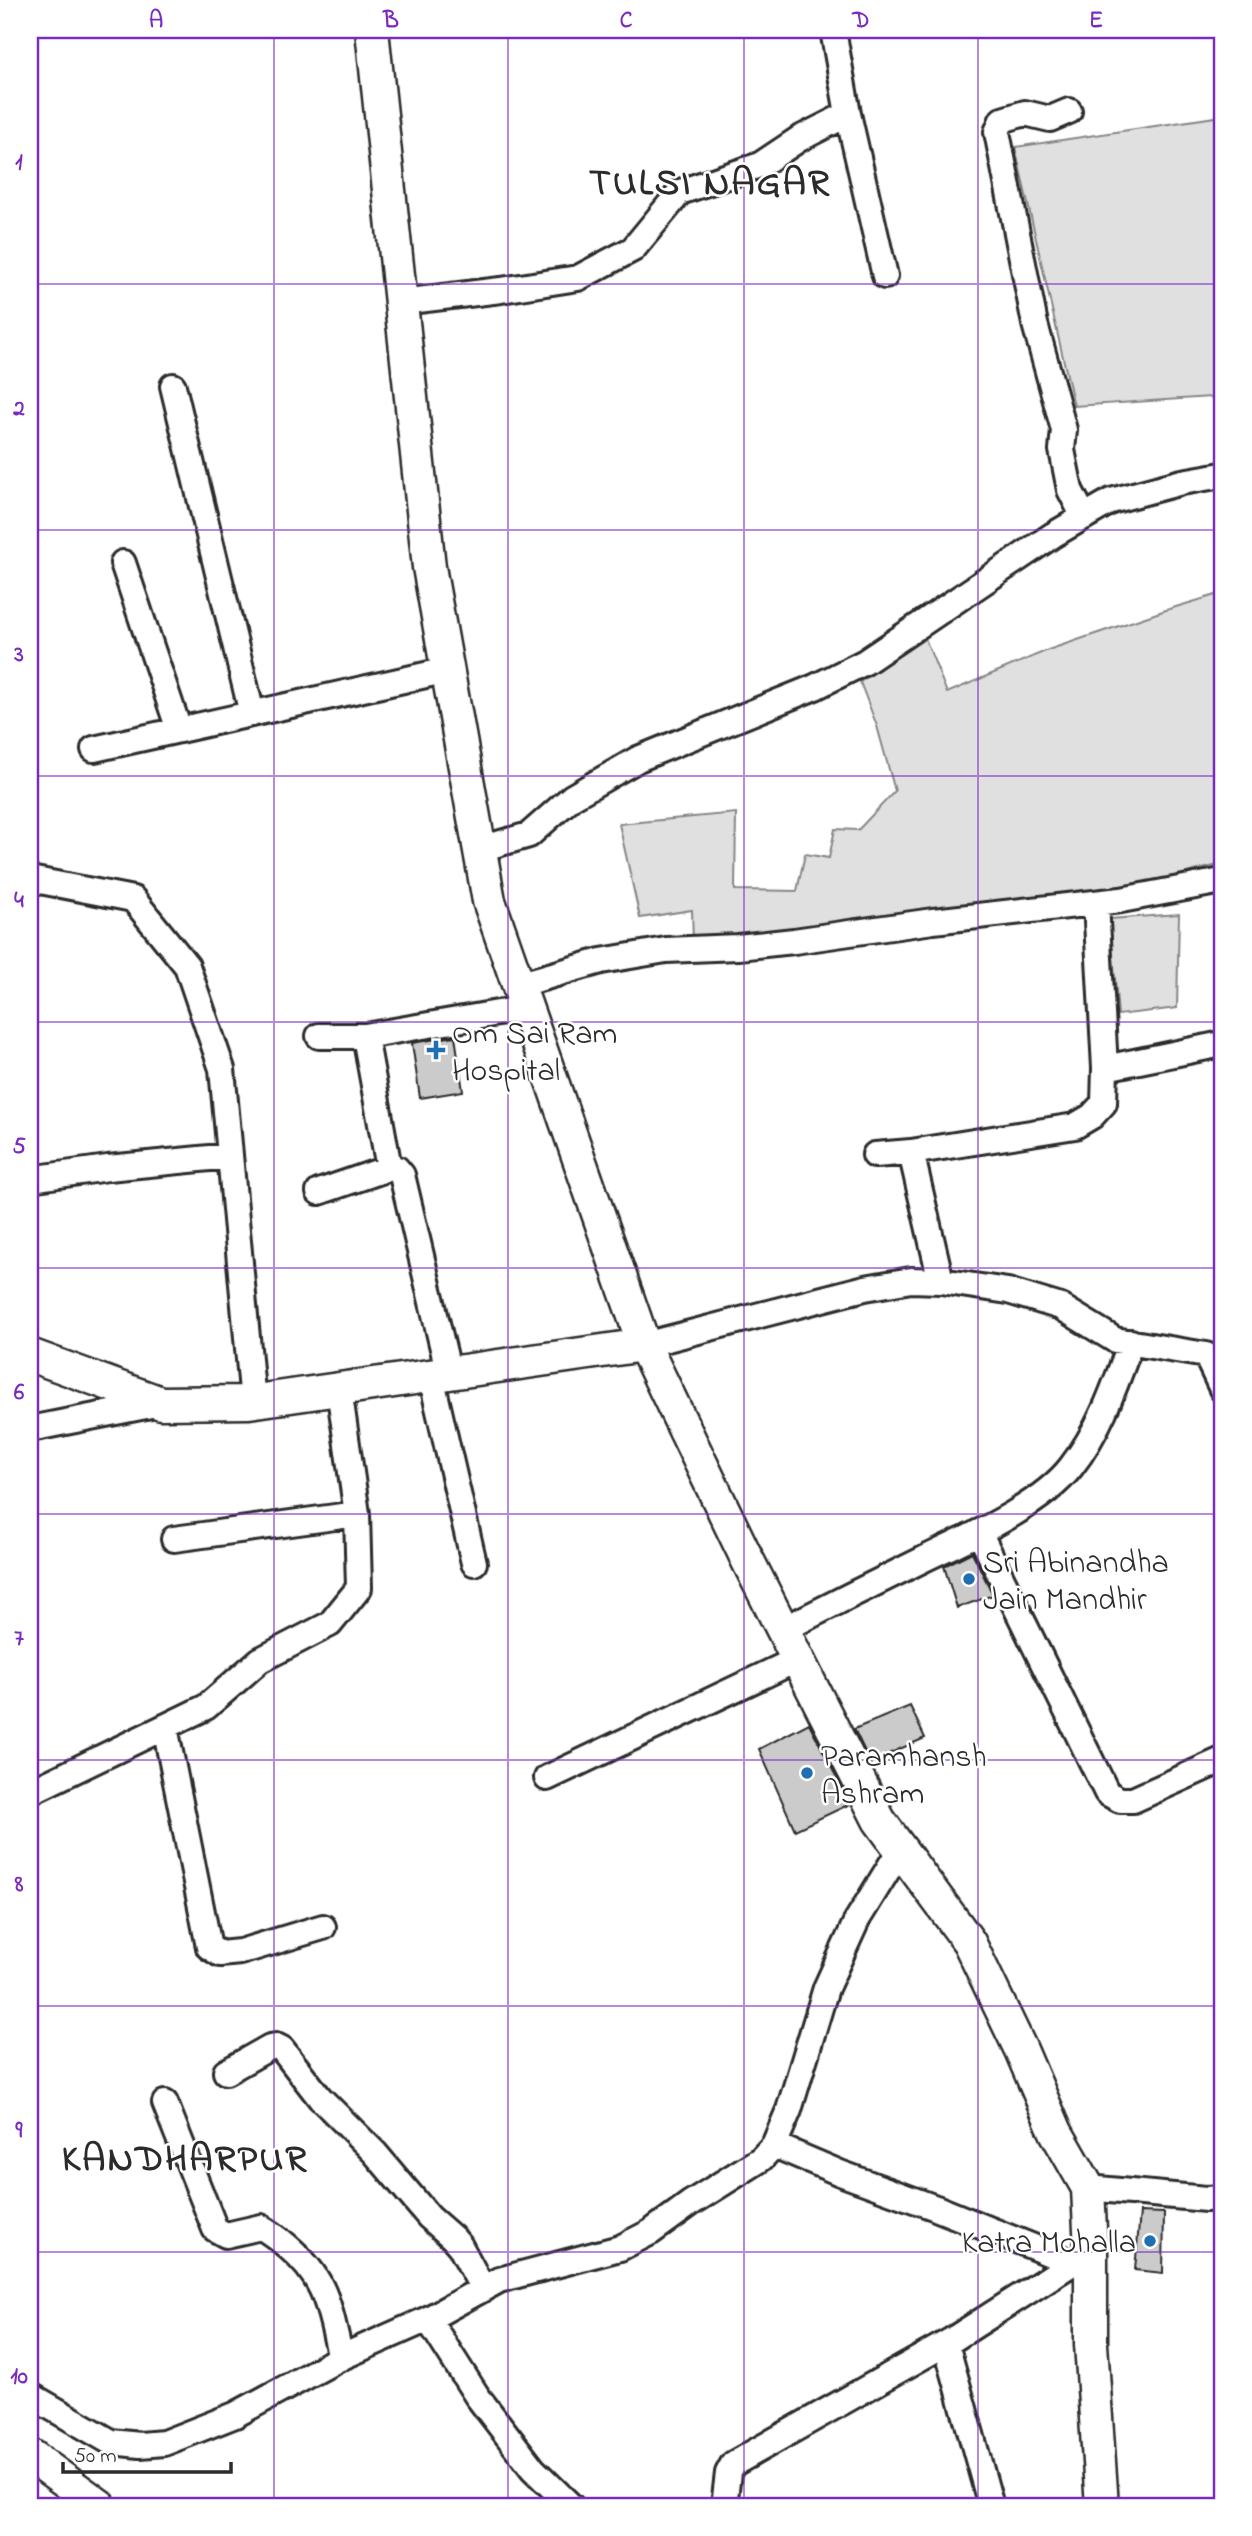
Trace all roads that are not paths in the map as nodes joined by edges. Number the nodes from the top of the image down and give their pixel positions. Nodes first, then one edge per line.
1 (372, 30) edge
2 (833, 30) edge
3 (1069, 111) dead end
4 (848, 114) junction
5 (885, 276) dead end
6 (401, 302) junction
7 (173, 386) dead end
8 (1222, 475) edge
9 (1084, 517) junction
10 (123, 563) dead end
11 (448, 670) junction
12 (251, 714) junction
13 (179, 730) junction
14 (94, 749) dead end
15 (480, 849) junction
16 (30, 879) edge
17 (1222, 881) edge
18 (1096, 903) junction
19 (523, 997) junction
20 (318, 1035) dead end
21 (365, 1036) junction
22 (1222, 1044) edge
23 (1105, 1068) junction
24 (911, 1152) junction
25 (875, 1155) dead end
26 (230, 1156) junction
27 (389, 1168) junction
28 (30, 1179) edge
29 (319, 1192) dead end
30 (941, 1281) junction
31 (1131, 1342) junction
32 (644, 1345) junction
33 (30, 1355) edge
34 (440, 1375) junction
35 (339, 1389) junction
36 (1222, 1389) edge
37 (253, 1402) junction
38 (161, 1403) junction
39 (30, 1429) edge
40 (356, 1514) junction
41 (979, 1532) junction
42 (174, 1539) dead end
43 (474, 1563) dead end
44 (782, 1630) junction
45 (797, 1659) junction
46 (165, 1727) junction
47 (1222, 1760) edge
48 (547, 1778) dead end
49 (30, 1792) edge
50 (900, 1850) junction
51 (323, 1927) dead end
52 (226, 2072) dead end
53 (165, 2103) dead end
54 (774, 2145) junction
55 (1088, 2188) junction
56 (1222, 2198) edge
57 (1082, 2257) junction
58 (483, 2289) junction
59 (428, 2319) junction
60 (946, 2344) junction
61 (341, 2358) junction
62 (30, 2395) edge
63 (30, 2455) edge
64 (100, 2506) edge
65 (571, 2506) edge
66 (724, 2506) edge
67 (991, 2506) edge
68 (1102, 2506) edge

1 - 6 main road
2 - 4 street
3 - 9 street
4 - 5 street
4 - 6 street
6 - 11 main road
7 - 12 street
8 - 9 street
9 - 15 street
10 - 13 street
11 - 12 street
11 - 15 main road
12 - 13 street
13 - 14 street
15 - 19 main road
16 - 26 street
17 - 18 street
18 - 19 street
18 - 23 street
19 - 21 street
19 - 32 main road
20 - 21 street
21 - 27 street
22 - 23 street
23 - 24 street
24 - 25 street
24 - 30 street
26 - 28 street
26 - 37 street
27 - 29 street
27 - 34 street
30 - 31 street
30 - 32 street
31 - 36 street
31 - 41 street
32 - 34 main road
32 - 44 main road
33 - 38 main road
34 - 35 main road
34 - 43 street
35 - 37 main road
35 - 40 street
37 - 38 main road
38 - 39 street
40 - 42 street
40 - 46 street
41 - 44 street
41 - 47 street
44 - 45 main road
45 - 48 street
45 - 50 main road
46 - 49 street
46 - 51 street
50 - 54 street
50 - 55 main road
52 - 58 street
53 - 61 street
54 - 57 street
54 - 58 street
55 - 56 street
55 - 57 main road
57 - 60 street
57 - 68 main road
58 - 59 street
59 - 61 street
59 - 65 street
60 - 66 street
60 - 67 street
61 - 62 street
63 - 64 main road

